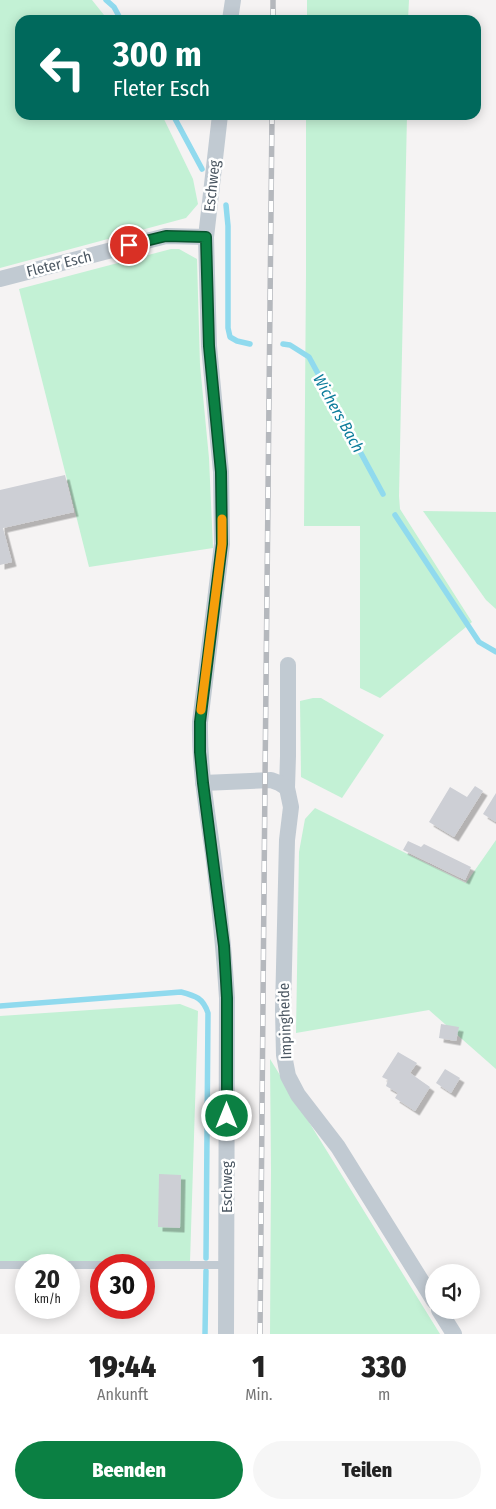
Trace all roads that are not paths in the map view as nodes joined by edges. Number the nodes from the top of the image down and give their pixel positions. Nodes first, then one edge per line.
1 (233, 0) edge
2 (231, 15) edge
3 (219, 120) edge
4 (206, 237) junction
5 (0, 279) edge
6 (288, 665) dead end
7 (203, 783) junction
8 (287, 788) junction
9 (0, 1265) edge
10 (15, 1265) edge
11 (155, 1265) edge
12 (227, 1265) junction
13 (425, 1287) edge
14 (445, 1319) edge
15 (226, 1334) edge
16 (454, 1334) edge

1 - 2 street
3 - 4 street, Eschweg
4 - 5 street, Fleter Esch
4 - 7 street, Eschweg
6 - 8 street, Impingheide
7 - 8 street
7 - 12 street, Eschweg
8 - 13 street, Impingheide
9 - 10 lane
11 - 12 lane
12 - 15 street, Eschweg
14 - 16 street

